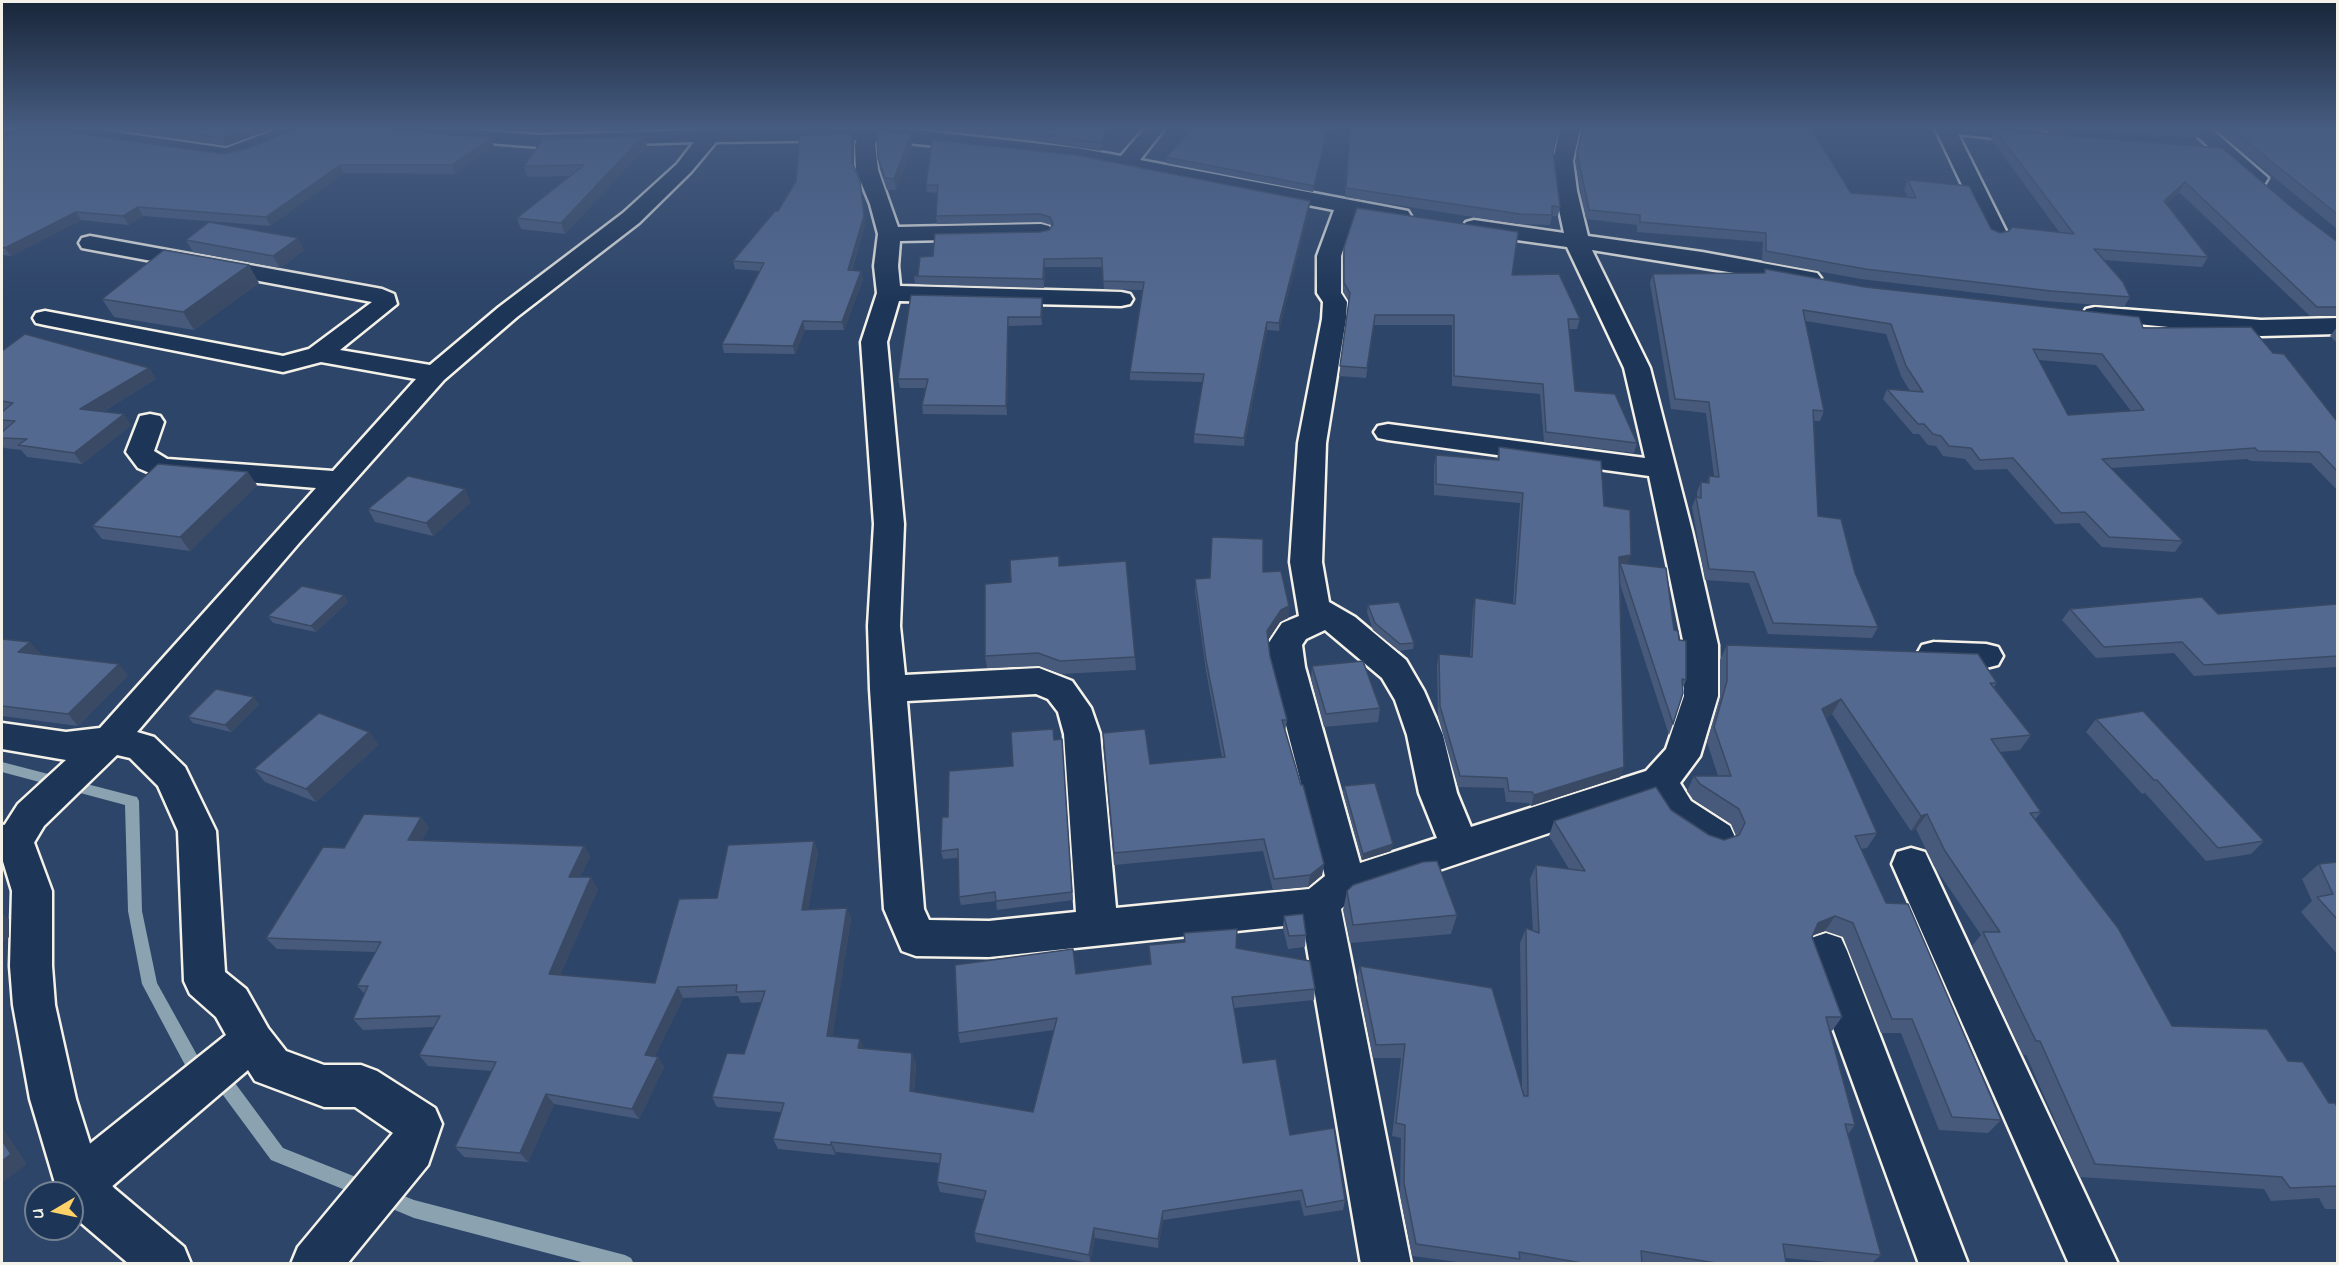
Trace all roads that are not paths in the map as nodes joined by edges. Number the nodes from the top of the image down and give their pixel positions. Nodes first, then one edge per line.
1 (664, 187) edge
2 (874, 187) edge
3 (1246, 187) edge
4 (1566, 187) edge
5 (1974, 187) edge
6 (2267, 187) edge
7 (2273, 192) edge
8 (1346, 207) junction
9 (1417, 219) edge
10 (1452, 224) edge
11 (1041, 231) edge
12 (1996, 233) edge
13 (889, 234) junction
14 (1578, 241) junction
15 (90, 243) dead end
16 (1827, 282) edge
17 (889, 293) junction
18 (1121, 299) dead end
19 (2067, 312) edge
20 (45, 318) dead end
21 (2337, 326) edge
22 (318, 354) junction
23 (435, 374) junction
24 (150, 422) dead end
25 (1388, 432) dead end
26 (1662, 469) junction
27 (340, 481) junction
28 (1315, 609) junction
29 (1701, 645) junction
30 (1737, 646) edge
31 (1903, 653) edge
32 (1986, 656) dead end
33 (887, 689) junction
34 (2, 736) edge
35 (110, 740) junction
36 (1659, 781) junction
37 (16, 832) edge
38 (1716, 837) edge
39 (1459, 846) junction
40 (1911, 864) dead end
41 (1334, 894) junction
42 (1096, 928) junction
43 (1826, 951) dead end
44 (239, 1051) junction
45 (79, 1181) edge
46 (80, 1181) edge
47 (84, 1188) edge
48 (1385, 1257) edge
49 (167, 1263) edge
50 (315, 1263) edge
51 (1944, 1263) edge
52 (2094, 1263) edge

1 - 23 street
2 - 13 street
3 - 8 street
4 - 14 street
5 - 12 street
6 - 7 street
8 - 9 street
8 - 28 street
10 - 14 street
11 - 13 street
13 - 17 street
14 - 16 street
14 - 26 street
15 - 22 street
17 - 18 street
17 - 33 street
19 - 21 street
20 - 22 street
22 - 23 street
23 - 27 street
24 - 27 street
25 - 26 street
26 - 29 street
27 - 35 street
28 - 39 street
28 - 41 street
29 - 30 street
29 - 36 street
31 - 32 street
33 - 42 street
33 - 42 street
34 - 35 street
35 - 37 street
35 - 44 street
36 - 38 street
36 - 39 street
37 - 45 street
39 - 41 street
40 - 52 street
41 - 42 street
41 - 48 street
43 - 51 street
44 - 46 street
44 - 50 street
47 - 49 street

